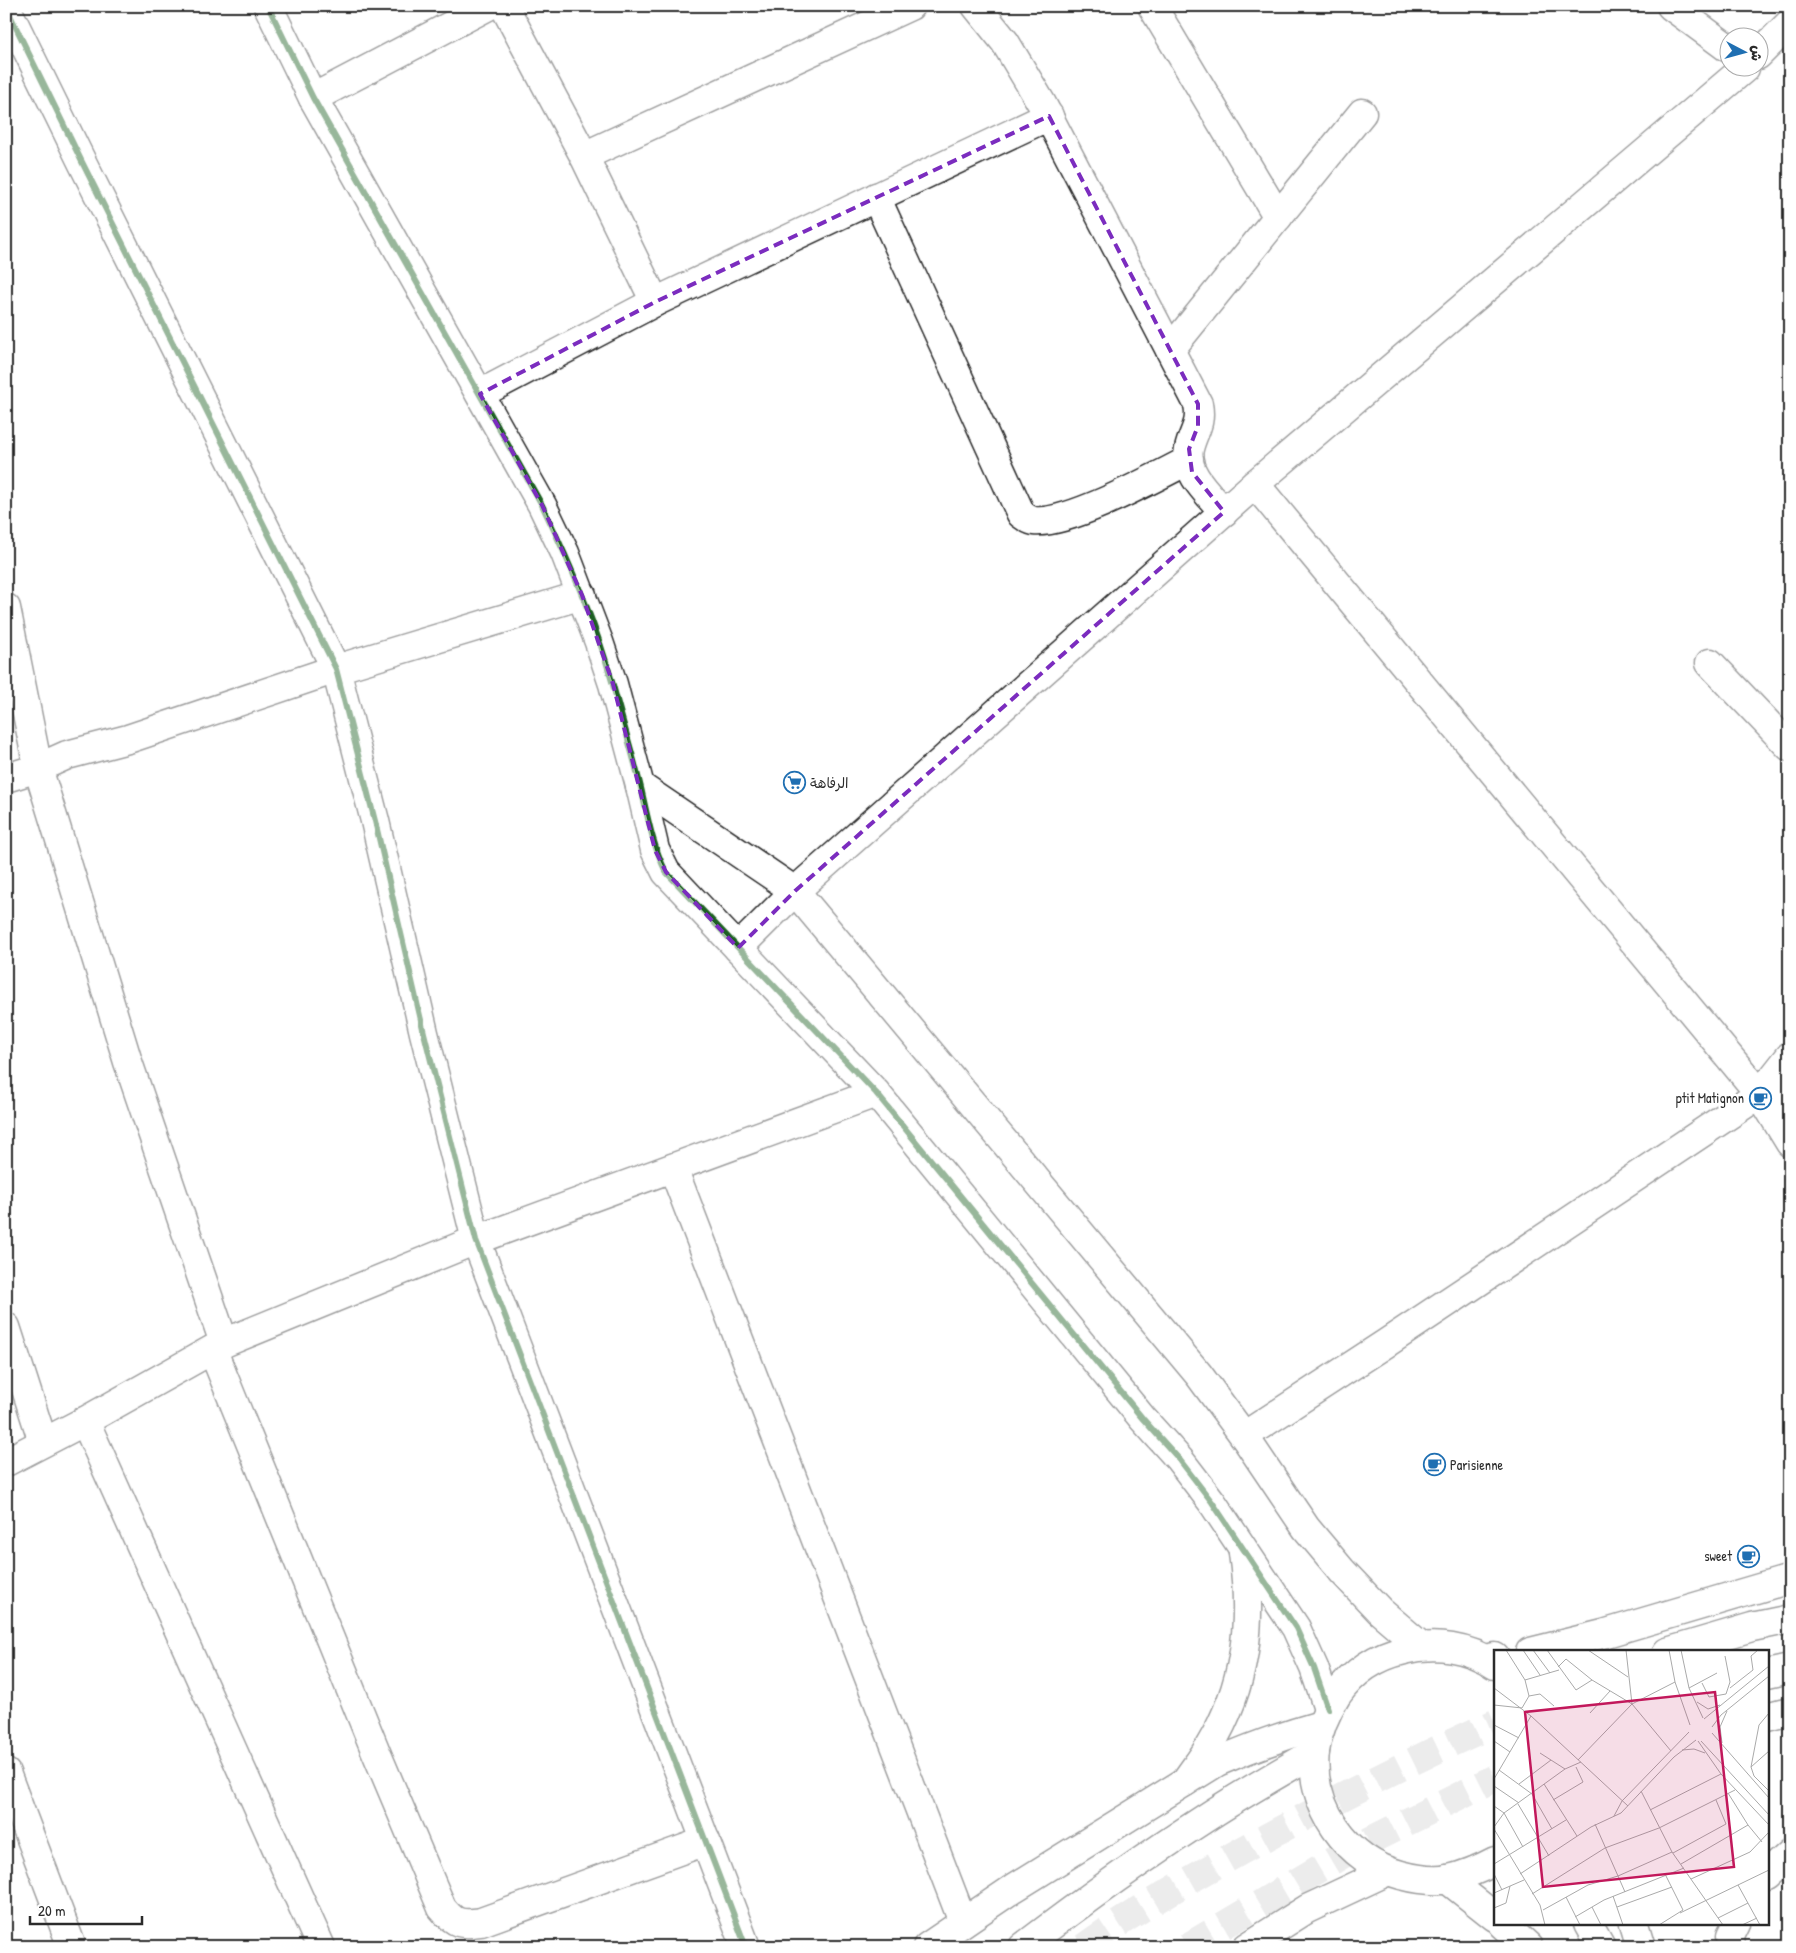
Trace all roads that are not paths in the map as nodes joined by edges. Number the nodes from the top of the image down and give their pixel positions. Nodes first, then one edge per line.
1 (268, 6) edge
2 (488, 6) edge
3 (504, 6) edge
4 (910, 6) edge
5 (976, 6) edge
6 (1152, 6) edge
7 (1671, 6) edge
8 (6, 7) edge
9 (1790, 23) edge
10 (1718, 41) edge
11 (1768, 45) edge
12 (1733, 78) edge
13 (313, 98) junction
14 (1362, 113) dead end
15 (1049, 116) junction
16 (584, 156) junction
17 (876, 197) junction
18 (1278, 217) junction
19 (656, 302) junction
20 (1170, 350) junction
21 (480, 394) junction
22 (1189, 460) junction
23 (1256, 484) junction
24 (1224, 512) junction
25 (582, 595) junction
26 (6, 608) edge
27 (1710, 664) dead end
28 (336, 669) junction
29 (1790, 747) edge
30 (38, 768) junction
31 (6, 778) edge
32 (640, 786) junction
33 (795, 891) junction
34 (738, 948) junction
35 (1790, 1056) edge
36 (876, 1093) junction
37 (1790, 1093) edge
38 (1760, 1094) junction
39 (1790, 1143) edge
40 (672, 1168) junction
41 (476, 1240) junction
42 (6, 1327) edge
43 (219, 1347) junction
44 (86, 1421) junction
45 (1244, 1436) junction
46 (43, 1442) junction
47 (6, 1462) edge
48 (1243, 1546) junction
49 (1790, 1579) edge
50 (1790, 1619) edge
51 (1421, 1646) junction
52 (1538, 1650) edge
53 (1674, 1650) edge
54 (1492, 1660) edge
55 (1790, 1669) edge
56 (1768, 1674) edge
57 (1790, 1711) edge
58 (1325, 1717) junction
59 (1768, 1717) edge
60 (1315, 1752) junction
61 (6, 1773) edge
62 (1185, 1782) junction
63 (706, 1841) junction
64 (1790, 1853) edge
65 (1494, 1862) edge
66 (1388, 1871) junction
67 (1768, 1873) edge
68 (1448, 1879) junction
69 (1494, 1916) edge
70 (962, 1922) junction
71 (1505, 1926) edge
72 (1589, 1926) edge
73 (1635, 1926) edge
74 (1735, 1926) edge
75 (72, 1947) edge
76 (321, 1947) edge
77 (746, 1947) edge
78 (927, 1947) edge
79 (1023, 1947) edge
80 (1247, 1947) edge
81 (1528, 1947) edge
82 (1601, 1947) edge
83 (1641, 1947) edge
84 (1731, 1947) edge

1 - 13 main road
2 - 13 main road
3 - 16 main road
4 - 16 main road
5 - 15 main road
6 - 18 main road
7 - 10 main road
8 - 28 main road
9 - 11 main road
12 - 23 main road
13 - 21 main road
14 - 18 main road
15 - 17 main road
15 - 20 main road
16 - 19 main road
17 - 19 main road
17 - 22 main road
18 - 20 main road
19 - 21 main road
20 - 22 main road
21 - 25 main road
22 - 24 main road
23 - 24 main road
23 - 38 main road
24 - 33 main road
25 - 28 main road
25 - 32 main road
26 - 30 main road
27 - 29 main road
28 - 30 main road
28 - 41 main road
30 - 31 main road
30 - 43 main road
32 - 33 main road
32 - 34 main road
33 - 34 main road
33 - 45 main road
34 - 36 main road
35 - 38 main road
36 - 40 main road
36 - 48 main road
37 - 38 main road
38 - 39 main road
38 - 45 main road
40 - 41 main road
40 - 70 main road
41 - 43 main road
41 - 63 main road
42 - 46 main road
43 - 44 main road
43 - 63 main road
44 - 46 main road
44 - 76 main road
45 - 51 main road
46 - 47 main road
48 - 58 main road
48 - 62 main road
49 - 52 main road
50 - 53 main road
51 - 54 main road
51 - 58 main road
55 - 56 main road
57 - 59 main road
58 - 60 main road
58 - 62 main road
60 - 66 main road
60 - 79 main road
61 - 75 main road
62 - 70 main road
63 - 77 main road
64 - 67 main road
65 - 68 main road
66 - 68 main road
66 - 80 main road
68 - 69 main road
70 - 78 main road
71 - 81 main road
72 - 82 main road
73 - 83 main road
74 - 84 main road

